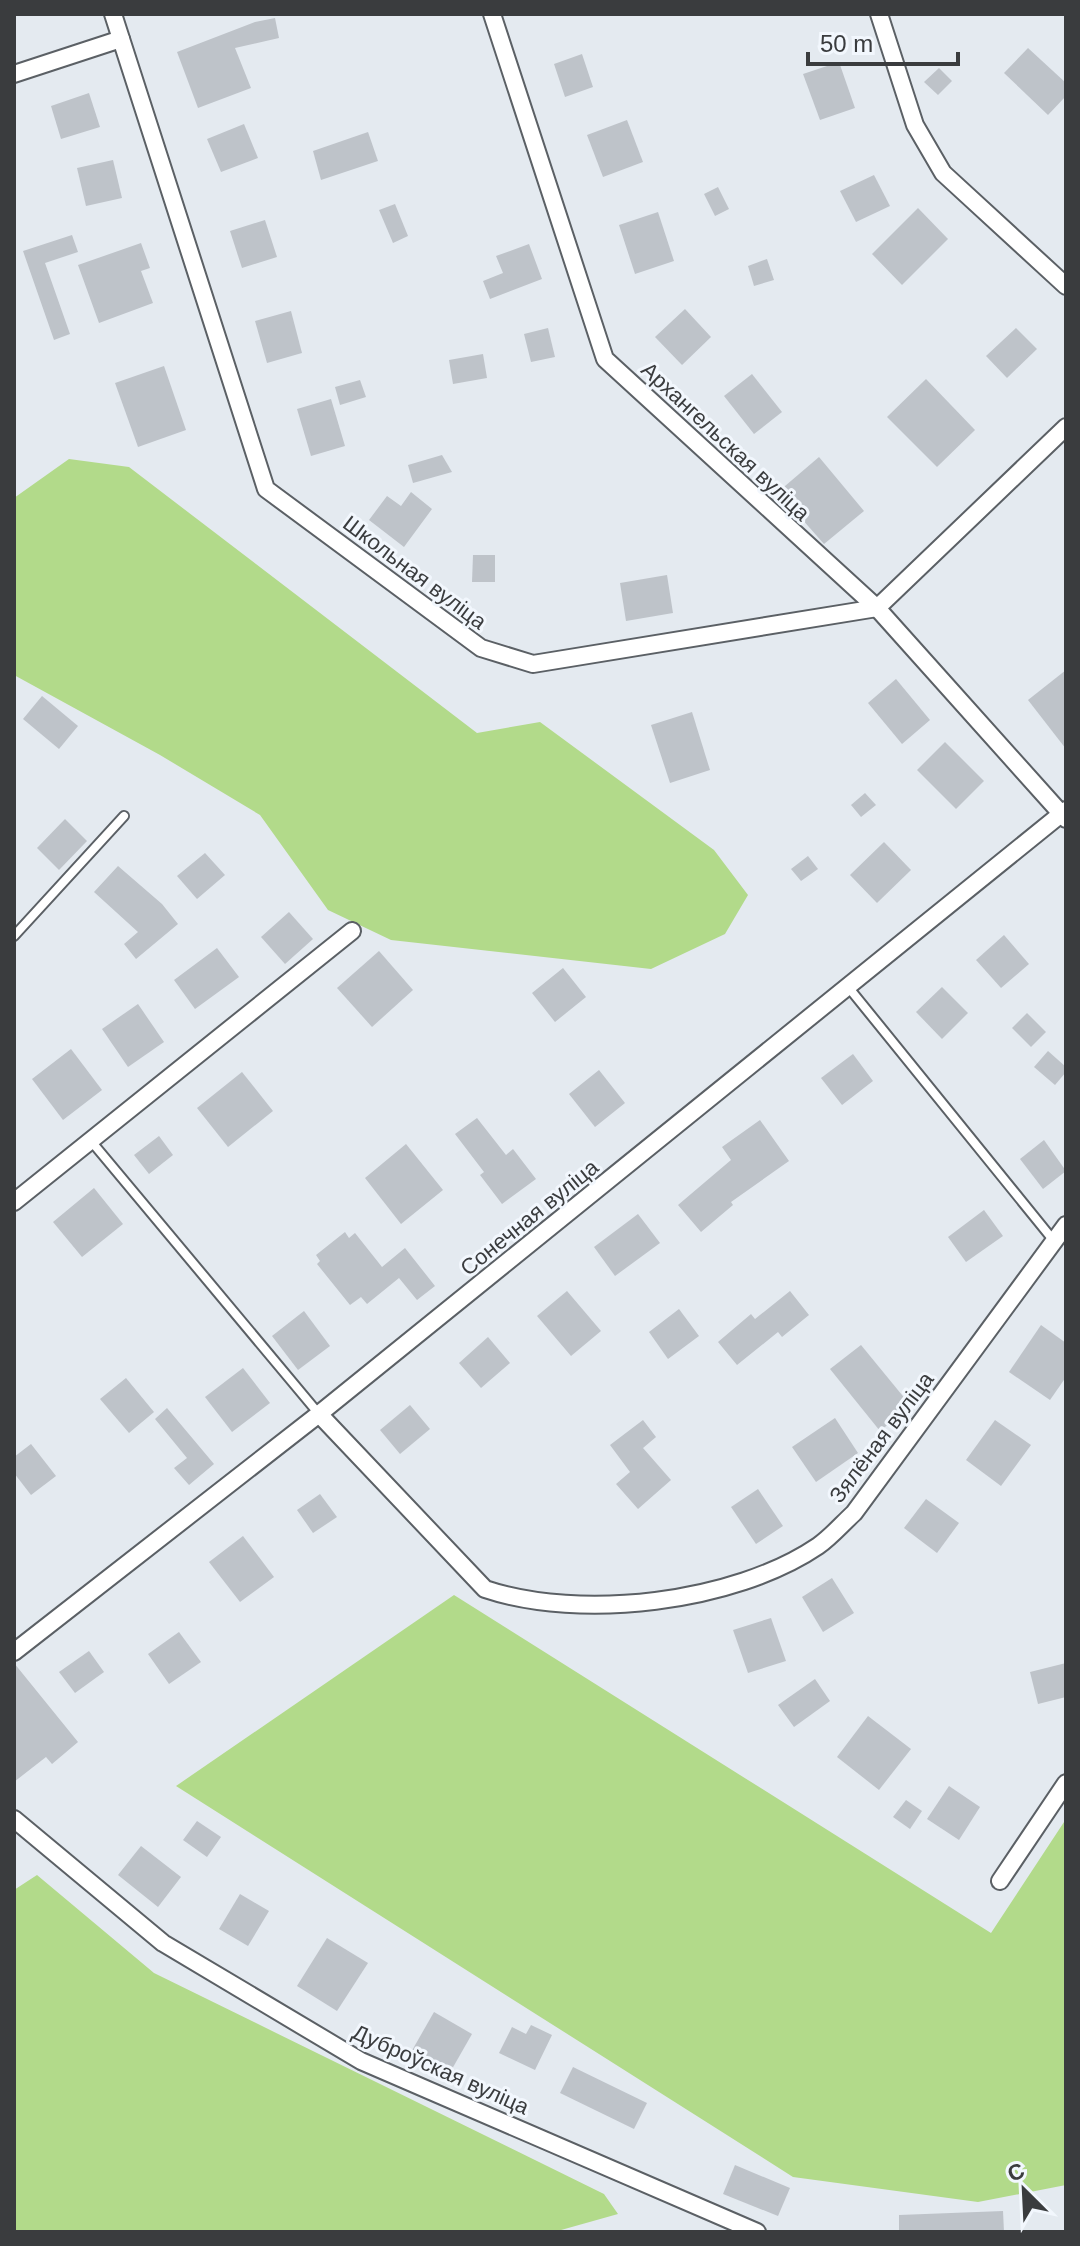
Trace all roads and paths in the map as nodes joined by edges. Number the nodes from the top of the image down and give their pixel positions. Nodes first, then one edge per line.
1 (113, 14) edge
2 (492, 14) edge
3 (879, 14) edge
4 (121, 39) junction
5 (14, 74) edge
6 (1066, 286) edge
7 (1066, 427) edge
8 (877, 608) junction
9 (1065, 814) edge
10 (124, 816) dead end
11 (352, 931) dead end
12 (14, 936) edge
13 (849, 988) junction
14 (90, 1141) junction
15 (14, 1202) edge
16 (1066, 1225) edge
17 (1055, 1241) junction
18 (319, 1414) junction
19 (14, 1652) edge
20 (1066, 1783) edge
21 (14, 1819) edge
22 (1000, 1881) dead end
23 (757, 2232) edge

1 - 4 street, Школьная вуліца
2 - 8 street, Архангельская вуліца
3 - 6 street
4 - 5 street
4 - 8 street, Школьная вуліца
7 - 8 street
8 - 9 street, Архангельская вуліца
9 - 13 street, Сонечная вуліца
10 - 12 lane
11 - 14 street
13 - 17 lane
13 - 18 street, Сонечная вуліца
14 - 15 street
14 - 18 lane
16 - 17 street, Зялёная вуліца
17 - 18 street, Зялёная вуліца
18 - 19 street, Сонечная вуліца
20 - 22 street
21 - 23 street, Дуброўская вуліца

